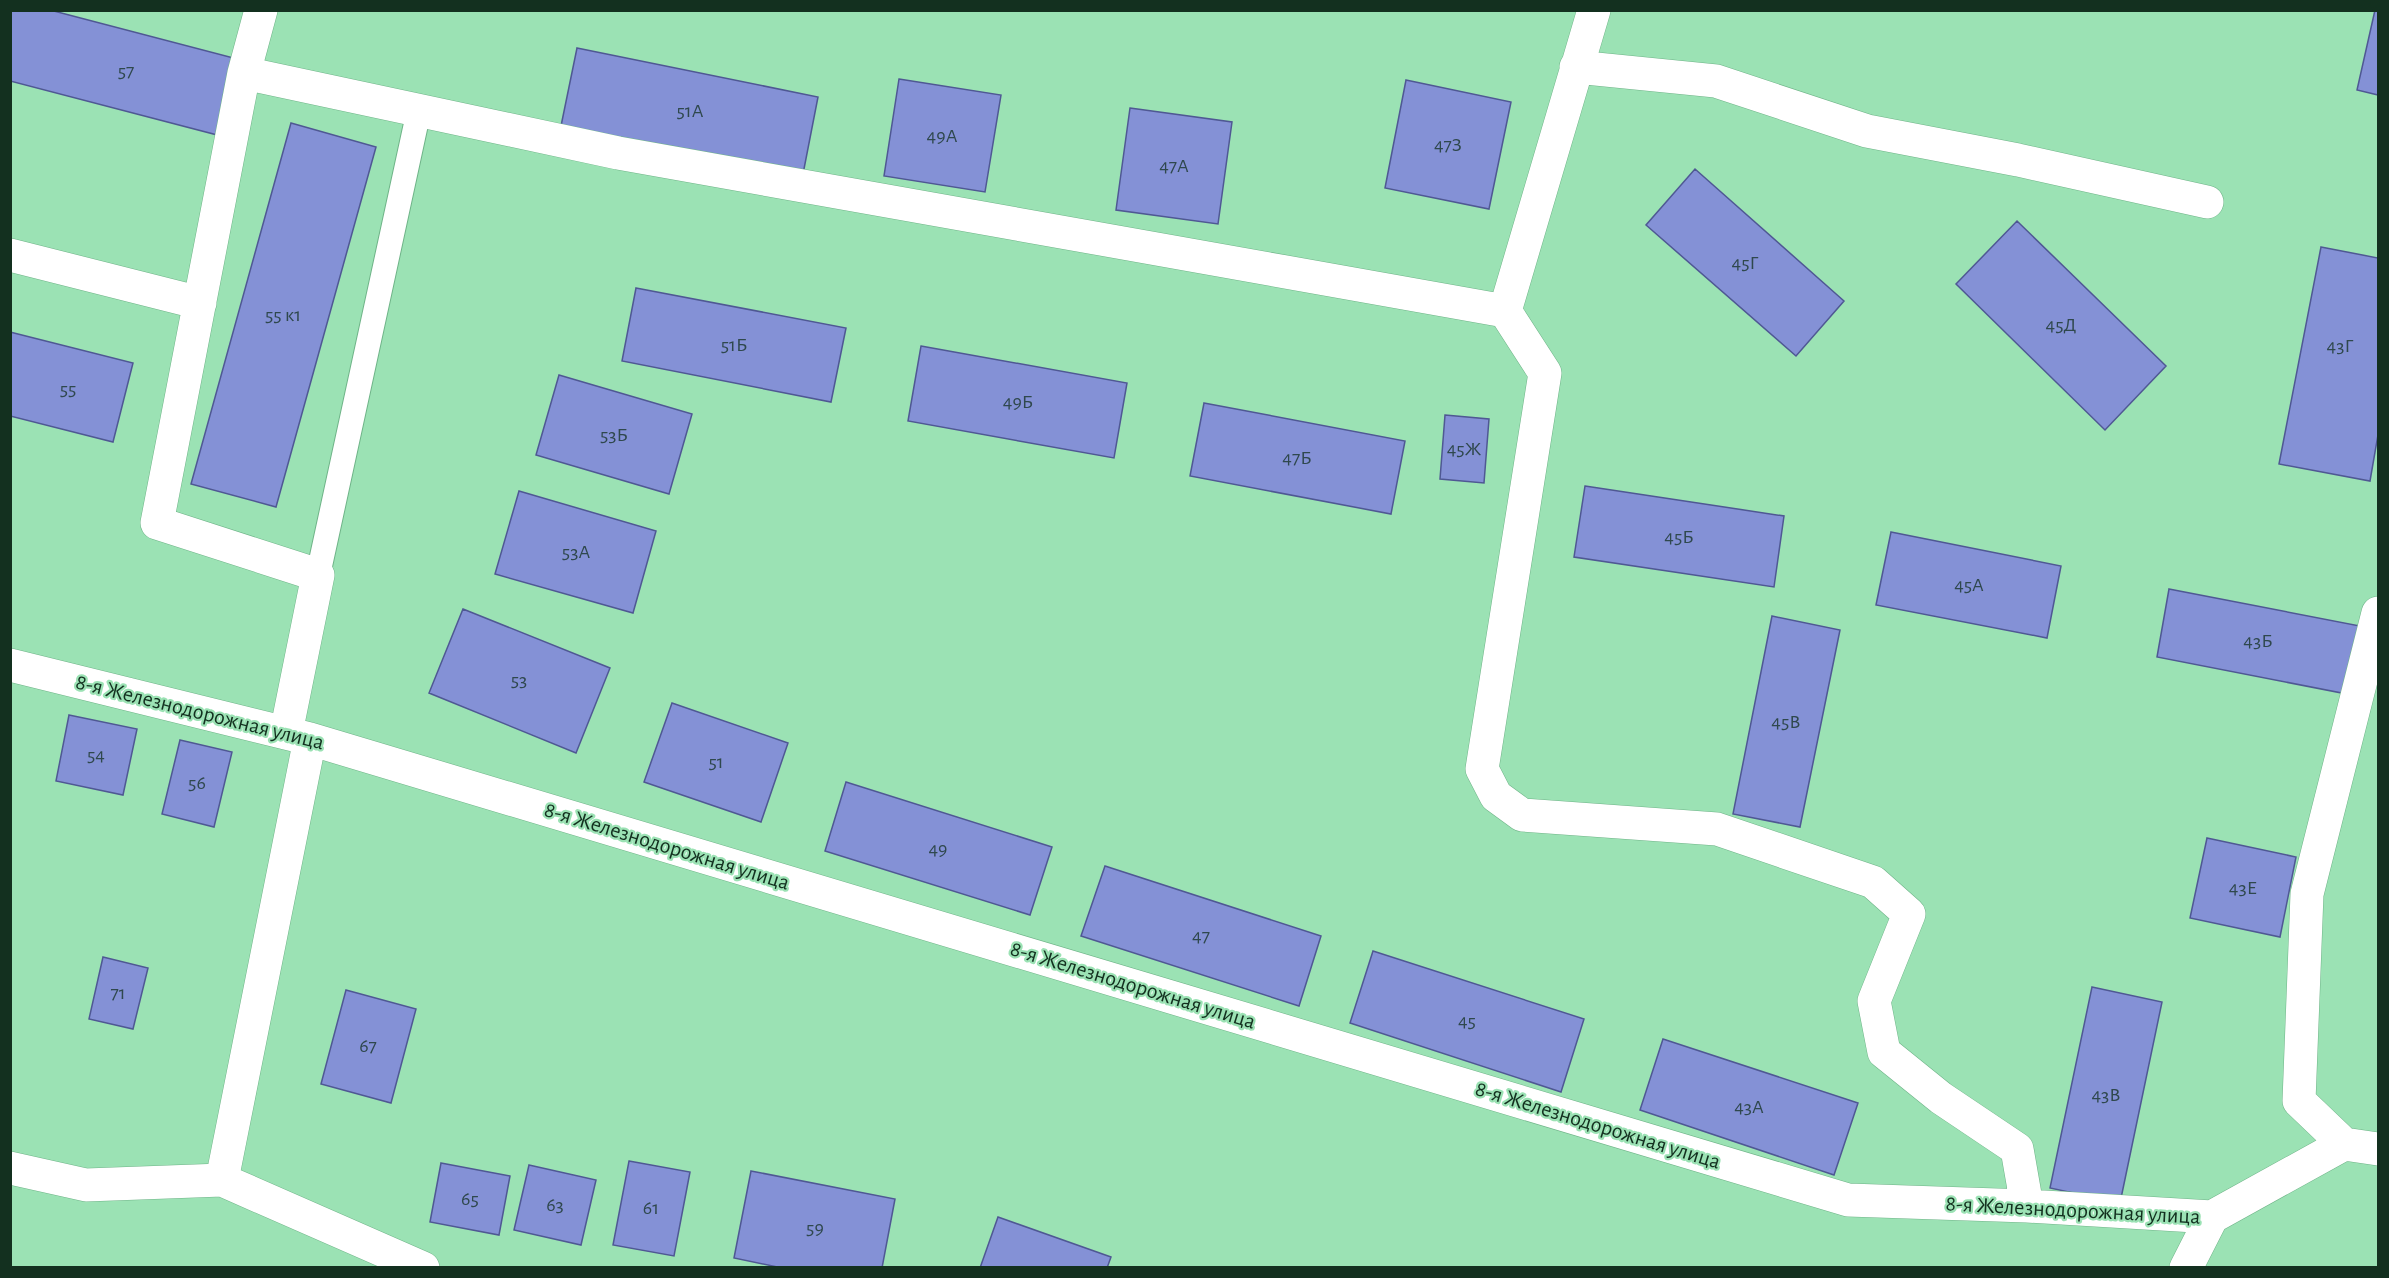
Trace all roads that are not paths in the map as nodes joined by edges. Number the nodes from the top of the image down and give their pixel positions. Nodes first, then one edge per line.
1 (261, 10) edge
2 (1594, 10) edge
3 (1576, 67) junction
4 (244, 73) junction
5 (419, 110) junction
6 (2207, 202) dead end
7 (10, 255) edge
8 (200, 303) junction
9 (1505, 311) junction
10 (318, 574) junction
11 (2379, 613) edge
12 (10, 665) edge
13 (298, 736) junction
14 (2344, 1144) junction
15 (2379, 1149) edge
16 (10, 1168) edge
17 (222, 1180) junction
18 (2027, 1206) junction
19 (2212, 1217) junction
20 (423, 1268) edge
21 (2186, 1268) edge

1 - 4 street
2 - 3 street
3 - 6 street
3 - 9 street
4 - 5 street
4 - 8 street
5 - 9 street
5 - 10 lane
7 - 8 street
8 - 10 street
9 - 18 street
10 - 13 street
11 - 14 street
12 - 13 street, 8-я Железнодорожная улица
13 - 17 street
13 - 18 street, 8-я Железнодорожная улица
14 - 15 street
14 - 19 street
16 - 17 street
17 - 20 street
18 - 19 street, 8-я Железнодорожная улица
19 - 21 street, 8-я Железнодорожная улица

